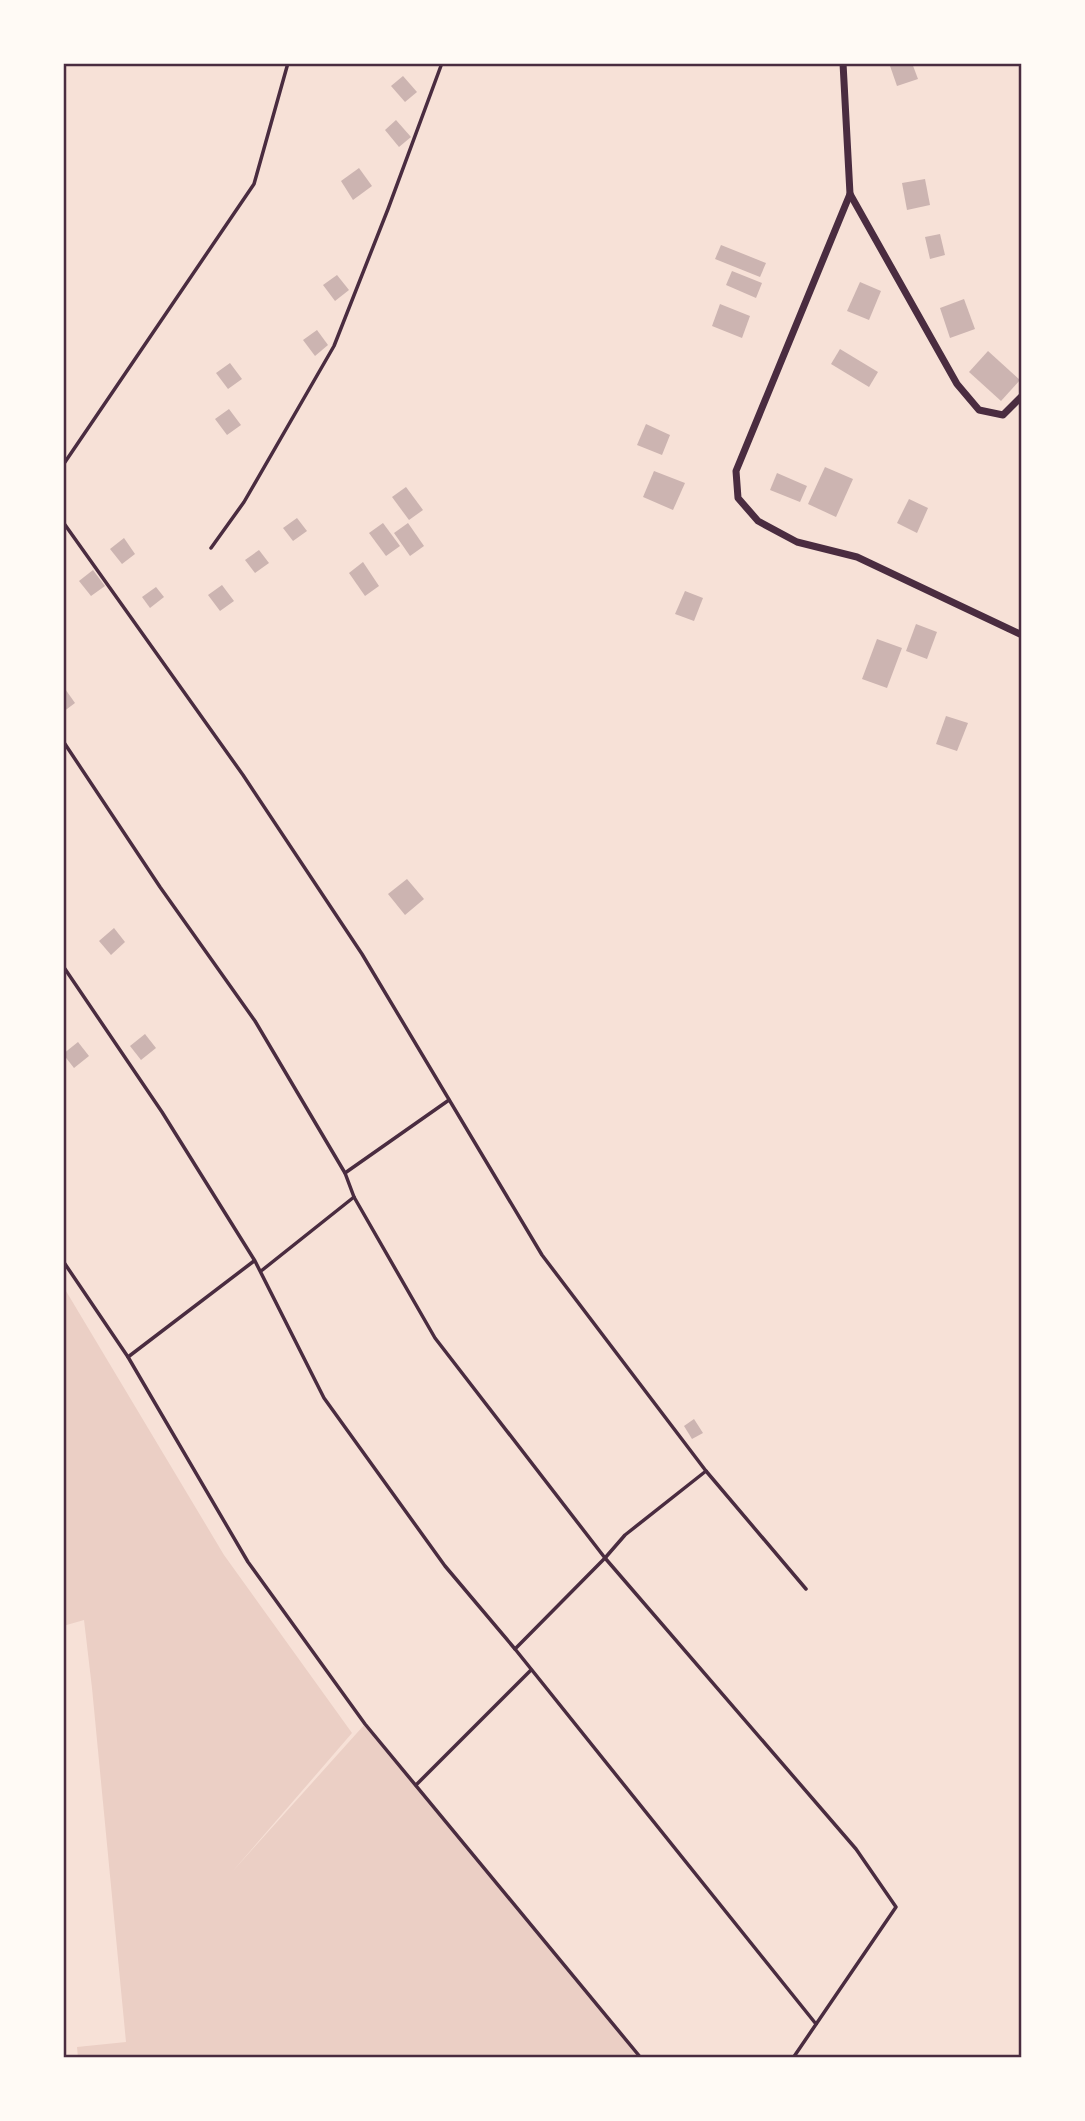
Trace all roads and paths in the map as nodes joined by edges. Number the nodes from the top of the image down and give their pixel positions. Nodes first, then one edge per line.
1 (288, 63) edge
2 (442, 63) edge
3 (843, 63) edge
4 (850, 194) junction
5 (1022, 396) edge
6 (63, 465) edge
7 (63, 522) edge
8 (211, 548) dead end
9 (1022, 635) edge
10 (63, 741) edge
11 (63, 966) edge
12 (449, 1100) junction
13 (345, 1173) junction
14 (354, 1197) junction
15 (63, 1261) edge
16 (255, 1261) junction
17 (261, 1271) junction
18 (128, 1357) junction
19 (706, 1471) junction
20 (605, 1558) junction
21 (806, 1589) dead end
22 (515, 1649) junction
23 (531, 1670) junction
24 (416, 1785) junction
25 (816, 2024) junction
26 (641, 2058) edge
27 (793, 2058) edge

1 - 6 lane
2 - 8 lane
3 - 4 street
4 - 5 street
4 - 9 street
7 - 12 lane
10 - 13 lane
11 - 16 lane
12 - 13 lane
12 - 19 lane
13 - 14 lane
14 - 17 lane
14 - 20 lane
15 - 18 lane
16 - 17 lane
16 - 18 lane
17 - 22 lane
18 - 24 lane
19 - 20 lane
19 - 21 lane
20 - 22 lane
20 - 25 lane
22 - 23 lane
23 - 24 lane
23 - 25 lane
24 - 26 lane
25 - 27 lane

